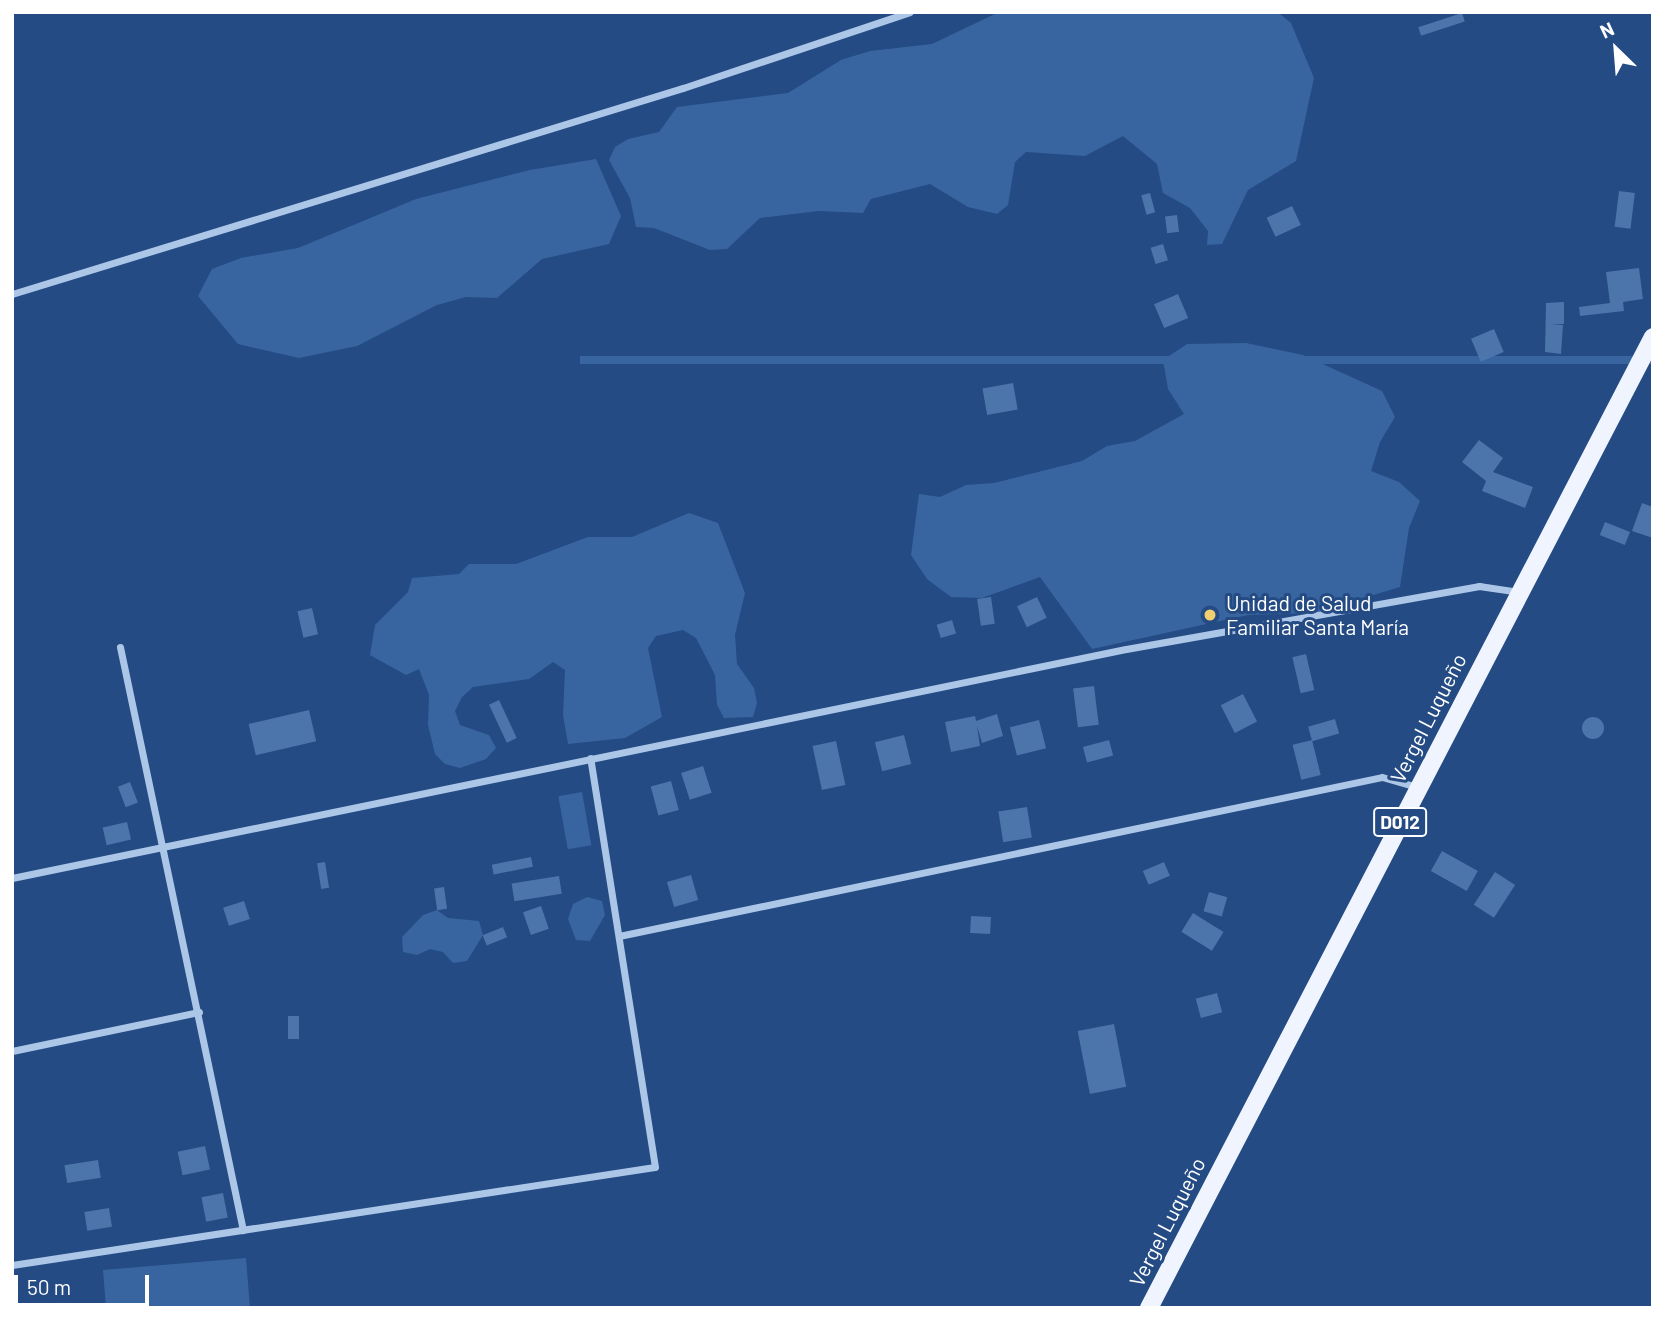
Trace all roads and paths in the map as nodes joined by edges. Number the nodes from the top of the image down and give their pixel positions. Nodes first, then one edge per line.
1 (910, 12) edge
2 (12, 294) edge
3 (1653, 337) edge
4 (1519, 592) junction
5 (120, 647) dead end
6 (590, 758) junction
7 (1418, 788) junction
8 (166, 846) junction
9 (12, 878) edge
10 (618, 936) junction
11 (199, 1012) junction
12 (12, 1051) edge
13 (243, 1230) junction
14 (12, 1265) edge
15 (1149, 1308) edge

1 - 2 street
3 - 4 main road, Vergel Luqueño / D012
4 - 6 street
4 - 7 main road, Vergel Luqueño / D012
5 - 8 street
6 - 8 street
6 - 10 street
7 - 10 street
7 - 15 main road, Vergel Luqueño / D012
8 - 9 street
8 - 11 street
10 - 13 street
11 - 12 street
11 - 13 street
13 - 14 street

